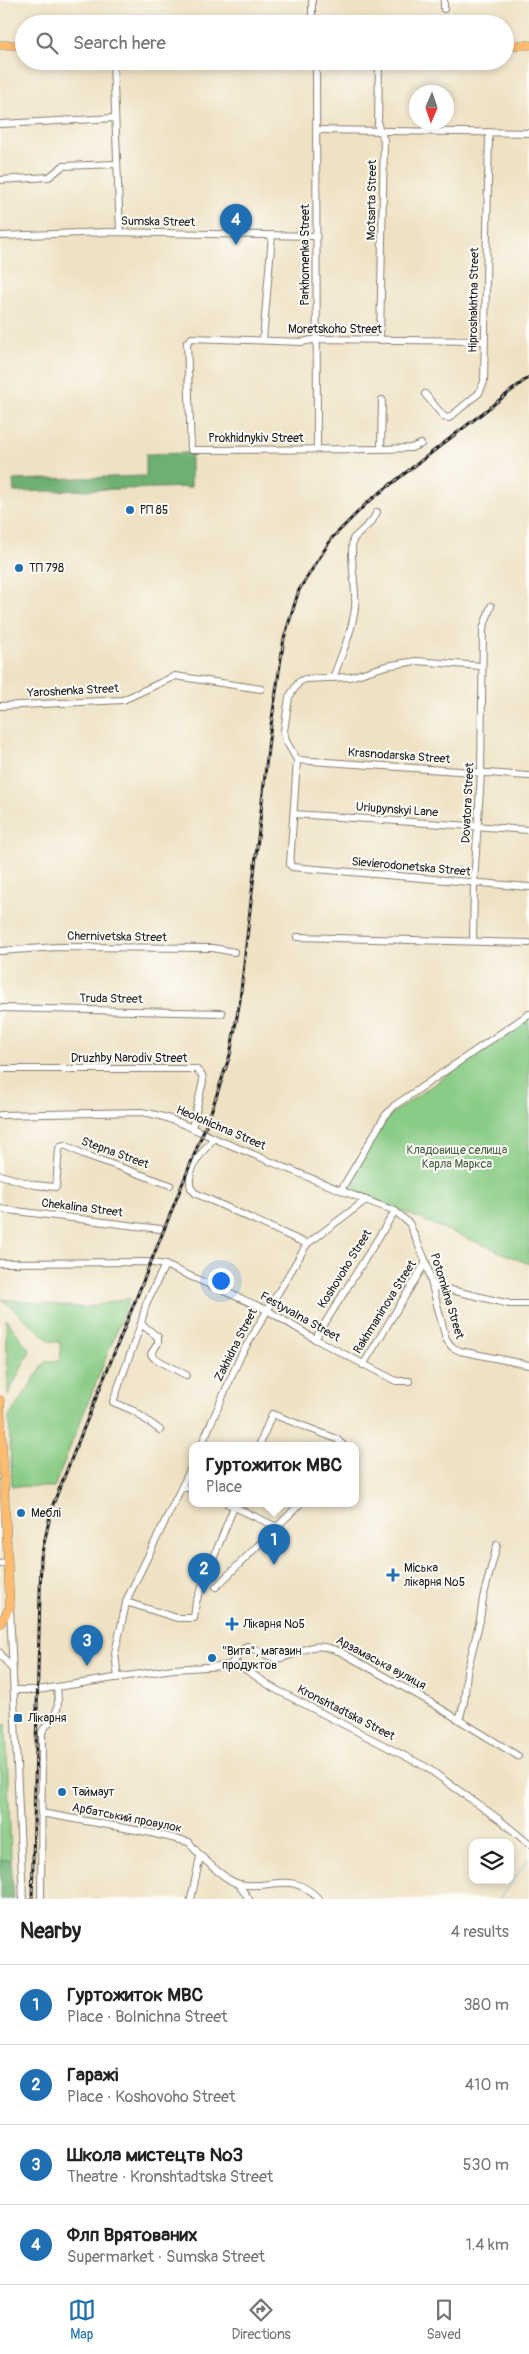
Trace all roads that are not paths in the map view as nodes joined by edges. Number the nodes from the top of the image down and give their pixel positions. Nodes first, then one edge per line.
1 (312, 0) edge
2 (444, 0) edge
3 (444, 9) dead end
4 (312, 15) edge
5 (0, 45) edge
6 (15, 45) edge
7 (514, 46) edge
8 (529, 46) edge
9 (113, 70) edge
10 (316, 70) edge
11 (379, 70) edge
12 (116, 118) junction
13 (0, 124) edge
14 (317, 130) junction
15 (381, 130) junction
16 (489, 132) junction
17 (529, 133) edge
18 (117, 164) junction
19 (0, 180) edge
20 (120, 232) junction
21 (272, 235) junction
22 (0, 236) edge
23 (316, 236) junction
24 (317, 339) junction
25 (263, 340) junction
26 (380, 340) junction
27 (188, 342) joint
28 (484, 342) junction
29 (425, 394) dead end
30 (382, 400) dead end
31 (420, 444) dead end
32 (317, 449) junction
33 (381, 449) junction
34 (377, 512) dead end
35 (491, 606) dead end
36 (481, 666) junction
37 (334, 678) junction
38 (260, 689) dead end
39 (0, 706) edge
40 (297, 760) junction
41 (482, 773) junction
42 (529, 776) edge
43 (294, 814) junction
44 (478, 827) junction
45 (529, 830) edge
46 (474, 884) junction
47 (529, 887) edge
48 (298, 937) dead end
49 (473, 941) junction
50 (529, 943) edge
51 (0, 951) edge
52 (234, 952) dead end
53 (0, 1008) edge
54 (222, 1013) dead end
55 (529, 1014) edge
56 (0, 1070) edge
57 (0, 1115) edge
58 (192, 1128) junction
59 (214, 1138) junction
60 (0, 1175) edge
61 (170, 1185) dead end
62 (341, 1190) junction
63 (366, 1200) junction
64 (0, 1209) edge
65 (395, 1211) junction
66 (160, 1229) dead end
67 (307, 1244) junction
68 (426, 1262) junction
69 (0, 1263) edge
70 (165, 1265) junction
71 (434, 1286) junction
72 (529, 1304) edge
73 (267, 1310) junction
74 (142, 1324) junction
75 (315, 1339) junction
76 (529, 1364) edge
77 (363, 1365) junction
78 (186, 1375) dead end
79 (409, 1381) dead end
80 (0, 1400) edge
81 (160, 1430) dead end
82 (203, 1442) edge
83 (261, 1442) edge
84 (340, 1442) edge
85 (189, 1473) edge
86 (183, 1487) junction
87 (189, 1489) edge
88 (232, 1507) edge
89 (237, 1507) edge
90 (297, 1507) edge
91 (277, 1527) junction
92 (3, 1528) edge
93 (497, 1545) dead end
94 (4, 1562) edge
95 (216, 1586) dead end
96 (126, 1602) junction
97 (10, 1607) junction
98 (0, 1624) edge
99 (0, 1653) edge
100 (231, 1664) junction
101 (13, 1671) junction
102 (118, 1678) junction
103 (57, 1687) junction
104 (14, 1690) junction
105 (459, 1720) junction
106 (518, 1756) dead end
107 (41, 1814) junction
108 (529, 1844) edge
109 (200, 1857) junction
110 (238, 1884) junction
111 (23, 1899) edge
112 (41, 1899) edge
113 (191, 1899) edge
114 (249, 1899) edge
115 (319, 1899) edge

1 - 4 street
2 - 3 street
5 - 6 main road
7 - 8 main road
9 - 12 street
10 - 14 street, Parkhomenka Street
11 - 15 street, Motsarta Street
12 - 13 street
12 - 18 street
14 - 15 street
14 - 23 street, Parkhomenka Street
15 - 16 street
15 - 26 street, Motsarta Street
16 - 17 street
16 - 28 street, Hiproshakhtna Street
18 - 19 street
18 - 20 street
20 - 21 street, Sumska Street
20 - 22 street, Sumska Street
21 - 23 street, Sumska Street
21 - 25 street
23 - 24 street, Parkhomenka Street
24 - 25 street, Moretskoho Street
24 - 26 street, Moretskoho Street
24 - 32 street, Parkhomenka Street
25 - 27 street, Moretskoho Street
26 - 28 street, Moretskoho Street
27 - 32 street, Prokhidnykiv Street
28 - 29 street, Hiproshakhtna Street
30 - 33 street
31 - 33 street, Prokhidnykiv Street
32 - 33 street, Prokhidnykiv Street
34 - 37 street
35 - 36 street, Dovatora Street
36 - 37 street
36 - 41 street, Dovatora Street
37 - 40 street
38 - 39 street, Yaroshenka Street
40 - 41 street, Krasnodarska Street
40 - 43 street
41 - 42 street, Krasnodarska Street
41 - 44 street, Dovatora Street
43 - 44 street, Uriupynskyi Lane
43 - 46 street, Sievierodonetska Street
44 - 45 street, Uriupynskyi Lane
44 - 46 street, Dovatora Street
46 - 47 street, Sievierodonetska Street
46 - 49 street, Dovatora Street
48 - 49 street
49 - 50 street
51 - 52 street, Chernivetska Street
53 - 54 street, Truda Street
55 - 62 street
56 - 58 street, Druzhby Narodiv Street
57 - 58 street, Heolohichna Street
58 - 59 street, Heolohichna Street
59 - 62 street, Heolohichna Street
59 - 67 street
60 - 61 street, Stepna Street
62 - 63 street, Heolohichna Street
63 - 65 street, Potomkina Street
63 - 67 street, Zakhidna Street
64 - 66 street, Chekalina Street
65 - 68 street, Potomkina Street
65 - 75 street, Koshovoho Street
67 - 73 street, Zakhidna Street
68 - 71 street, Potomkina Street
68 - 77 street, Rakhmaninova Street
69 - 70 street, Festyvalna Street
70 - 73 street, Festyvalna Street
70 - 74 street
71 - 72 street
71 - 76 street, Potomkina Street
73 - 75 street, Festyvalna Street
73 - 82 street, Zakhidna Street
74 - 78 street
74 - 81 street
75 - 77 street, Festyvalna Street
77 - 79 street, Festyvalna Street
80 - 92 main road
83 - 84 street
85 - 86 street
86 - 87 street
86 - 96 street
88 - 96 street
89 - 91 street
90 - 91 street
91 - 95 street
92 - 94 main road
93 - 105 street
94 - 97 main road
96 - 102 street
97 - 98 main road
97 - 101 street
99 - 101 street
100 - 102 street
100 - 105 street, Арзамаська вулиця
100 - 108 street, Kronshtadtska Street
101 - 104 street
102 - 103 street
103 - 104 street
103 - 107 street
104 - 111 street
105 - 106 street, Арзамаська вулиця
107 - 109 street, Арбатський провулок
107 - 112 street
109 - 110 street, Арбатський провулок
109 - 113 street
110 - 114 street, Арбатський провулок
110 - 115 street

